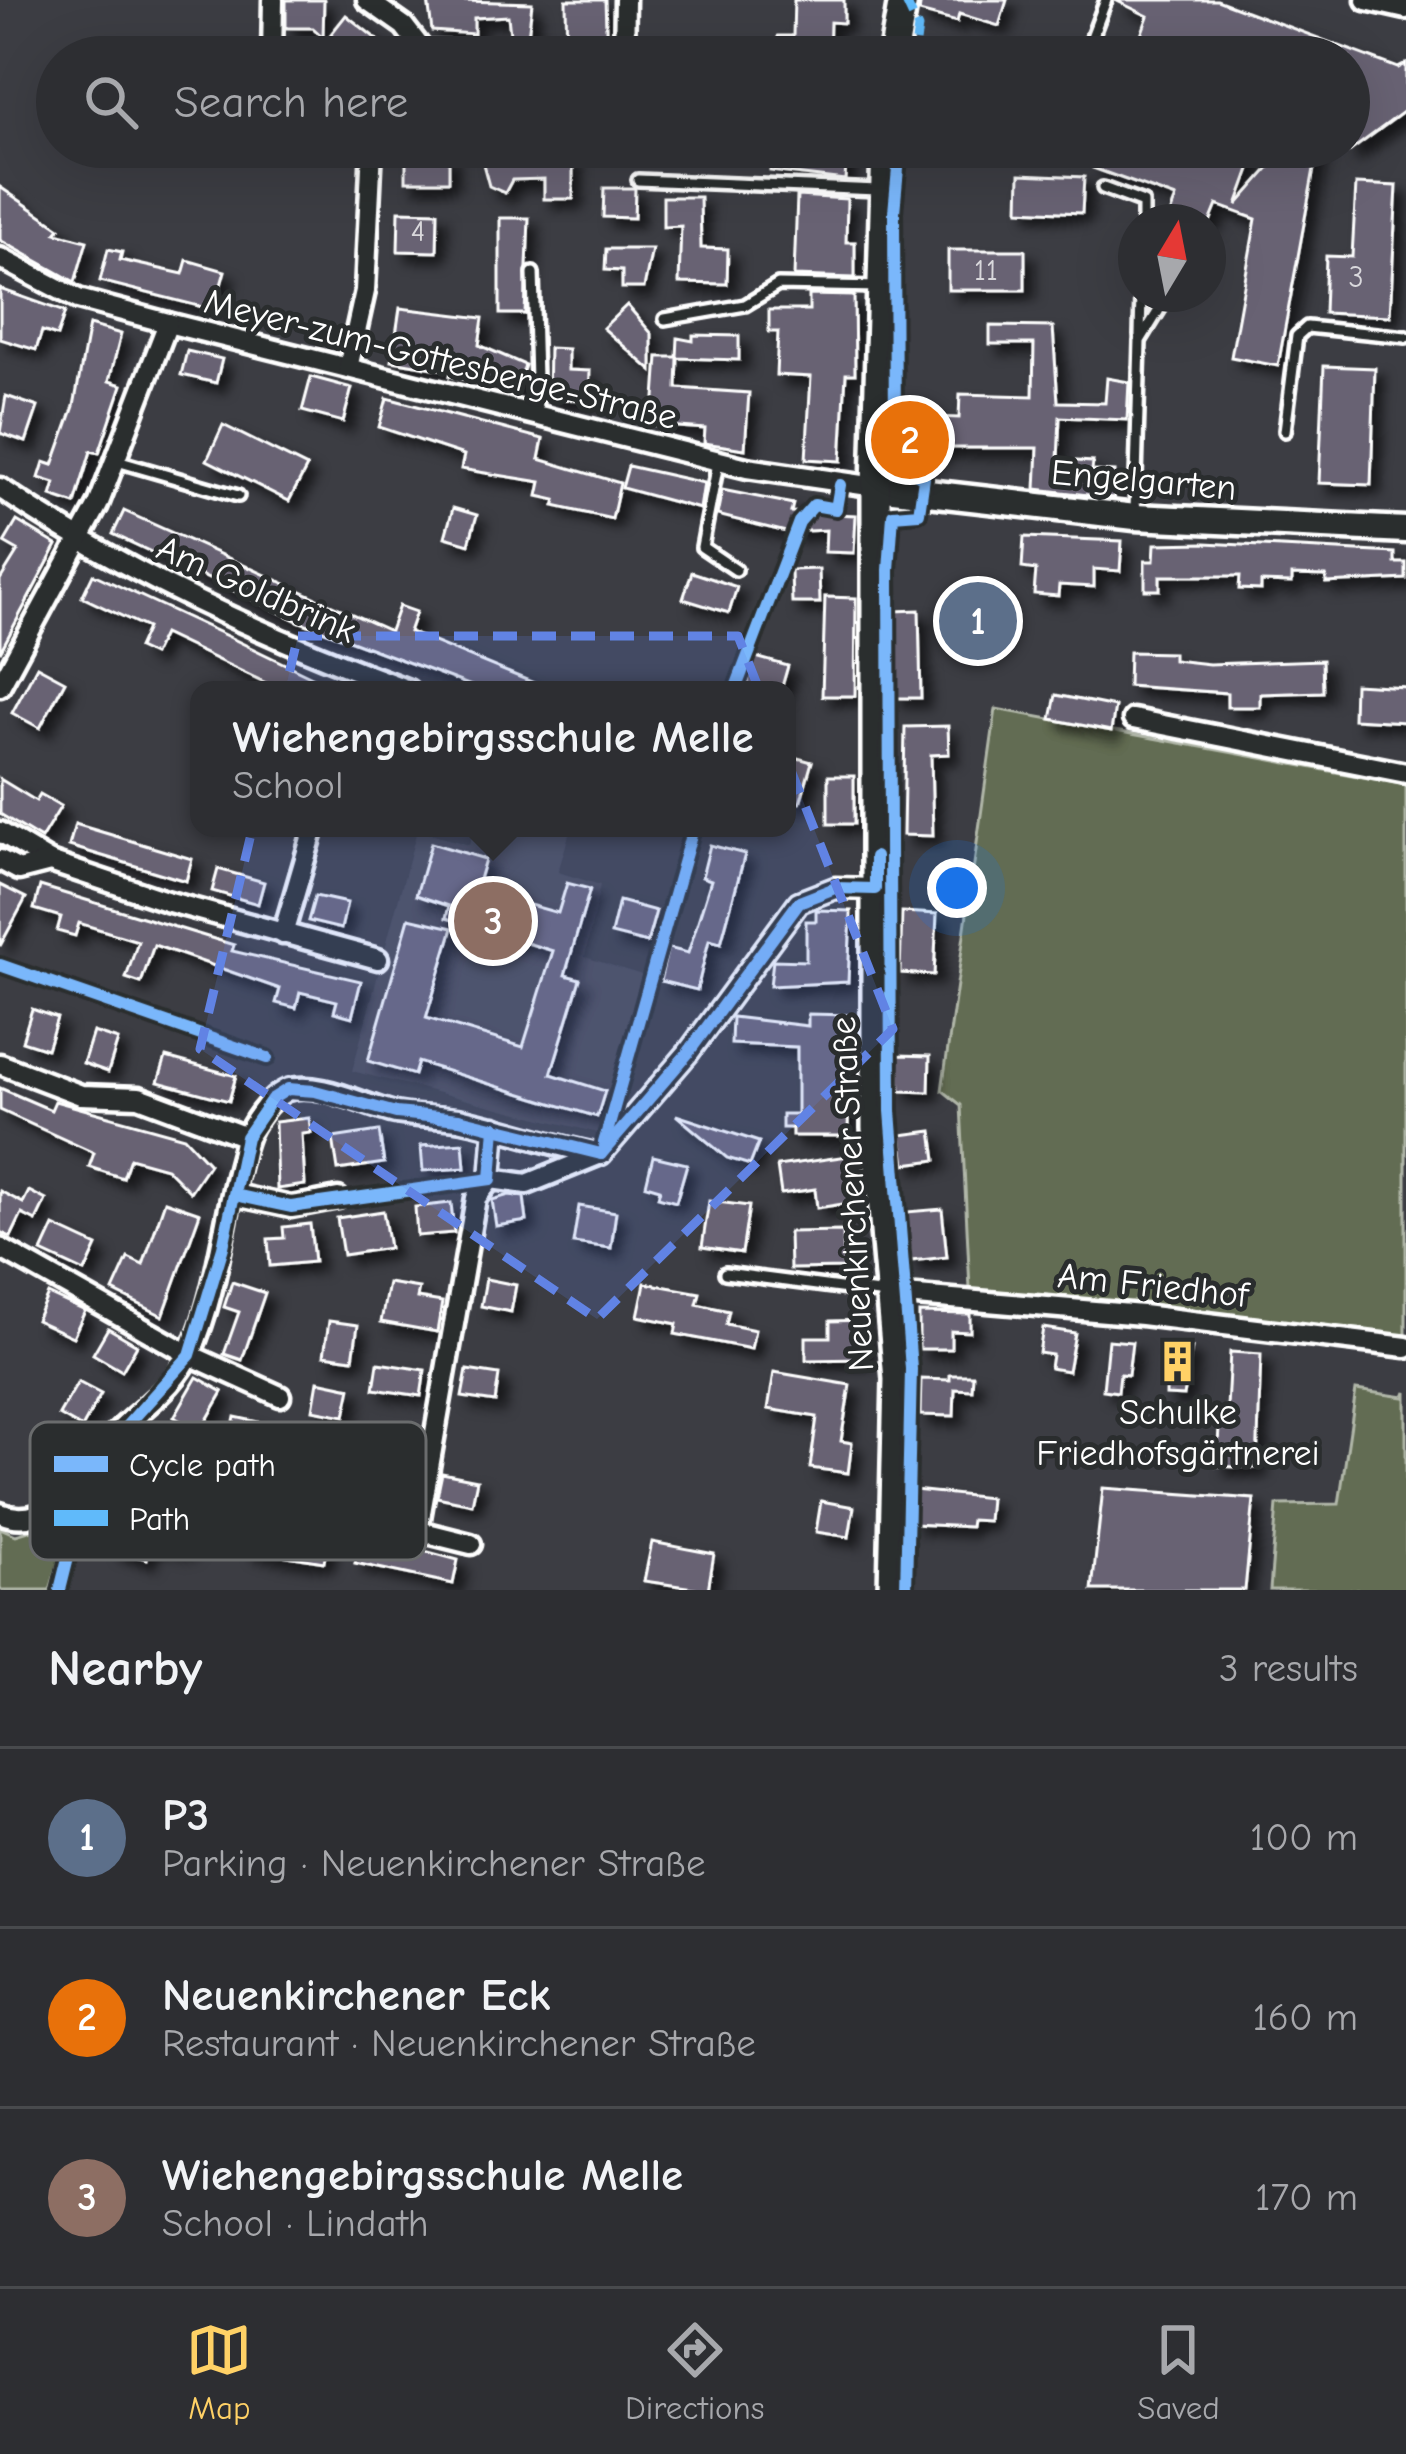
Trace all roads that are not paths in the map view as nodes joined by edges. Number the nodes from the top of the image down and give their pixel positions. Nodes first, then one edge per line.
1 (273, 0) edge
2 (368, 0) edge
3 (625, 0) edge
4 (903, 0) edge
5 (1106, 0) edge
6 (1366, 0) edge
7 (1406, 9) edge
8 (272, 36) edge
9 (412, 36) edge
10 (624, 36) edge
11 (897, 36) edge
12 (1093, 36) edge
13 (371, 168) edge
14 (884, 168) edge
15 (638, 180) dead end
16 (1103, 188) dead end
17 (882, 190) junction
18 (1143, 204) edge
19 (0, 258) edge
20 (533, 273) dead end
21 (880, 287) junction
22 (1141, 312) edge
23 (1158, 312) edge
24 (665, 319) dead end
25 (168, 323) junction
26 (1406, 337) edge
27 (1140, 341) junction
28 (348, 368) junction
29 (537, 415) junction
30 (1285, 431) dead end
31 (117, 461) junction
32 (718, 461) junction
33 (0, 488) edge
34 (876, 488) junction
35 (238, 496) dead end
36 (1135, 518) junction
37 (1406, 530) edge
38 (80, 542) junction
39 (736, 570) dead end
40 (364, 681) edge
41 (0, 686) edge
42 (1133, 719) dead end
43 (1406, 773) edge
44 (0, 832) edge
45 (311, 837) edge
46 (0, 860) edge
47 (50, 862) junction
48 (875, 889) junction
49 (283, 934) junction
50 (378, 959) dead end
51 (0, 1064) edge
52 (495, 1127) junction
53 (246, 1137) junction
54 (601, 1154) junction
55 (491, 1179) junction
56 (235, 1195) junction
57 (338, 1198) dead end
58 (0, 1248) edge
59 (725, 1273) dead end
60 (893, 1294) junction
61 (1406, 1347) edge
62 (190, 1355) junction
63 (280, 1396) dead end
64 (130, 1422) edge
65 (426, 1484) edge
66 (0, 1513) edge
67 (30, 1515) edge
68 (426, 1532) edge
69 (471, 1544) dead end
70 (893, 1590) edge

1 - 8 street
2 - 9 street
3 - 10 street
4 - 11 main road
5 - 12 lane
6 - 7 street
13 - 28 street
14 - 17 main road, Neuenkirchener Straße
15 - 17 lane
16 - 18 lane
17 - 21 main road, Neuenkirchener Straße
19 - 25 street, Meyer-zum-Gottesberge-Straße
20 - 29 lane
21 - 24 lane
21 - 34 main road, Neuenkirchener Straße
22 - 27 lane
23 - 27 lane
25 - 28 street, Meyer-zum-Gottesberge-Straße
25 - 31 street
26 - 30 lane
27 - 36 lane
28 - 29 street, Meyer-zum-Gottesberge-Straße
29 - 32 street, Meyer-zum-Gottesberge-Straße
31 - 35 lane
31 - 38 street
32 - 34 street, Meyer-zum-Gottesberge-Straße
32 - 39 lane
33 - 38 street, Am Goldbrink
34 - 36 street, Engelgarten
34 - 48 main road, Neuenkirchener Straße
36 - 37 street, Engelgarten
38 - 40 street, Am Goldbrink
38 - 41 street
42 - 43 street
44 - 47 street
45 - 49 street
46 - 47 street
47 - 49 street
48 - 54 street
48 - 60 main road, Neuenkirchener Straße
49 - 50 street
51 - 53 street
52 - 53 street
52 - 54 street
52 - 55 street
53 - 56 street
54 - 55 street
55 - 65 street
56 - 57 street
56 - 62 street
58 - 62 street
59 - 60 lane
60 - 61 street, Am Friedhof
60 - 70 main road, Neuenkirchener Straße
62 - 63 street
62 - 64 street
66 - 67 street
68 - 69 street

